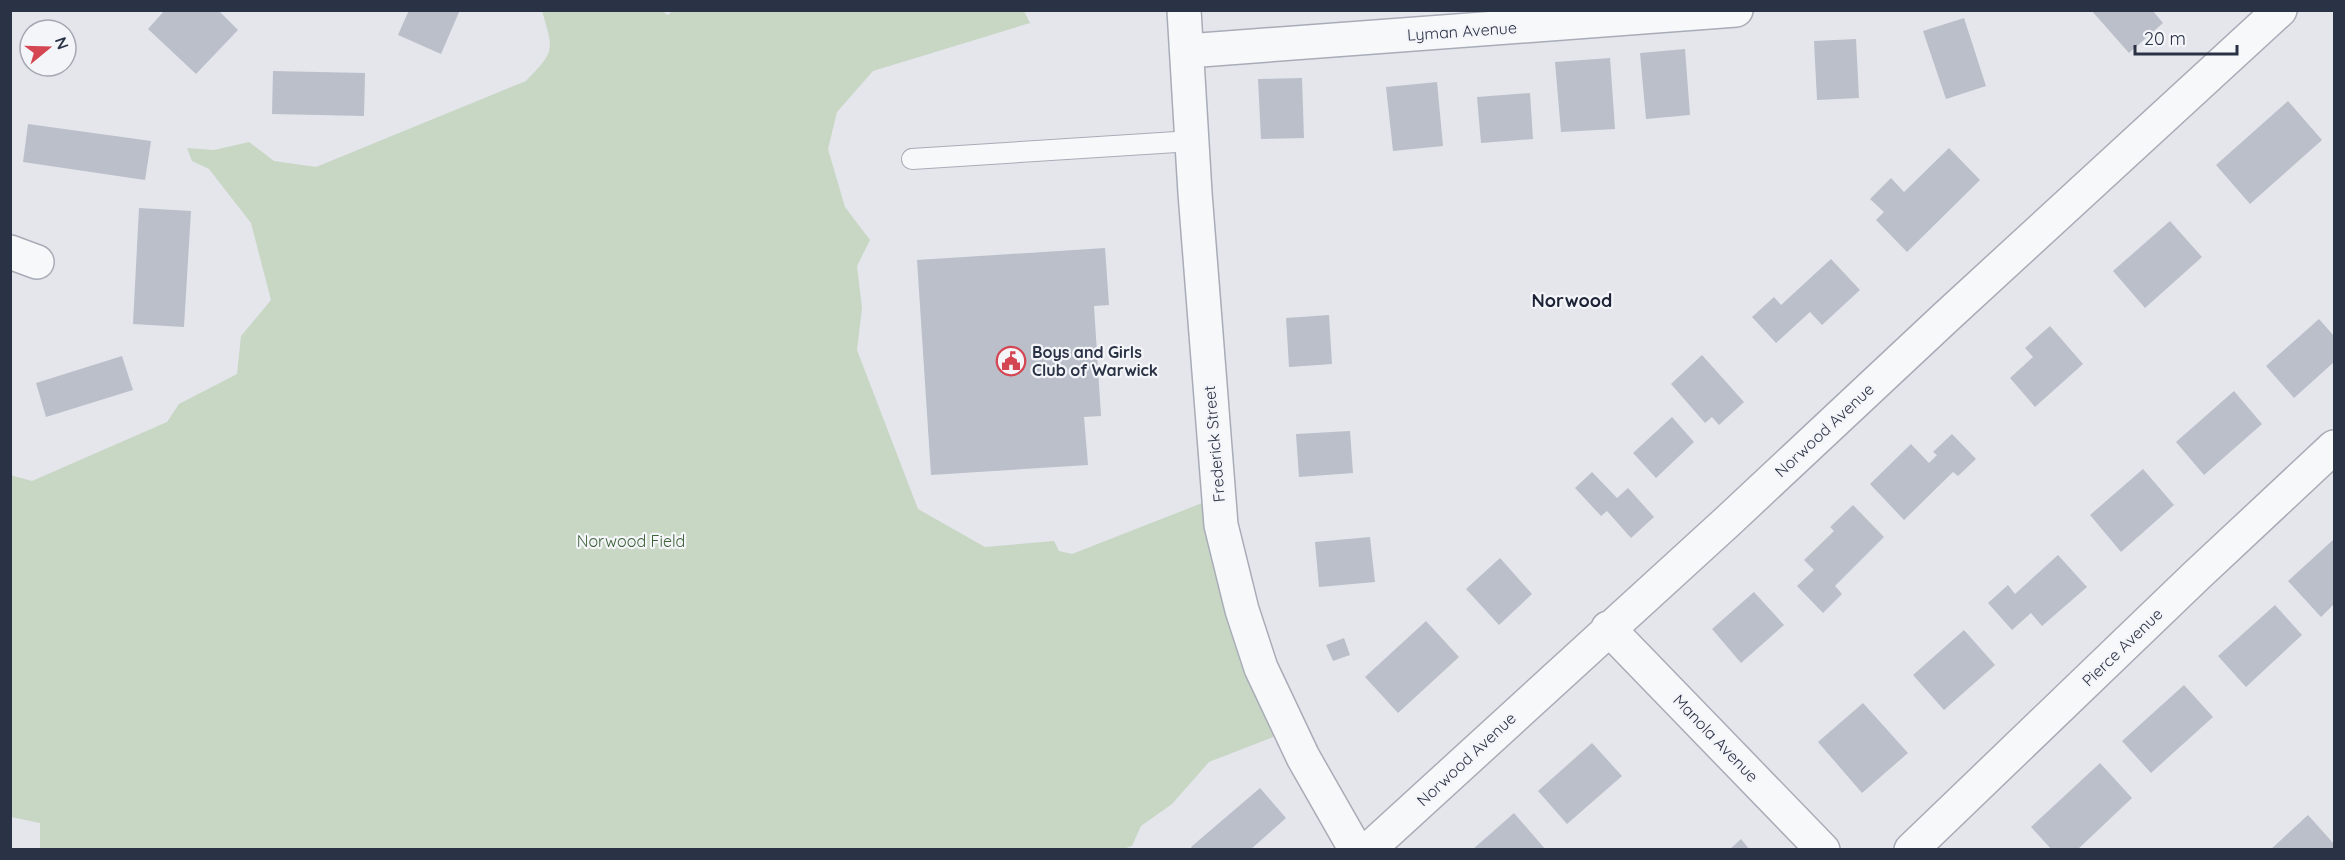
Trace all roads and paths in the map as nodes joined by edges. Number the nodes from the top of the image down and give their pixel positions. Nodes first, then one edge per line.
1 (1184, 10) edge
2 (1736, 10) edge
3 (2280, 10) edge
4 (1187, 51) junction
5 (1192, 141) junction
6 (912, 159) dead end
7 (2334, 447) edge
8 (1608, 628) junction
9 (1356, 849) edge
10 (1368, 849) edge
11 (1823, 849) edge
12 (1911, 849) edge

1 - 4 street, Frederick Street
2 - 4 street, Lyman Avenue
3 - 8 street, Norwood Avenue
4 - 5 street, Frederick Street
5 - 6 lane
5 - 9 street, Frederick Street
7 - 12 street, Pierce Avenue
8 - 10 street, Norwood Avenue
8 - 11 street, Manola Avenue

